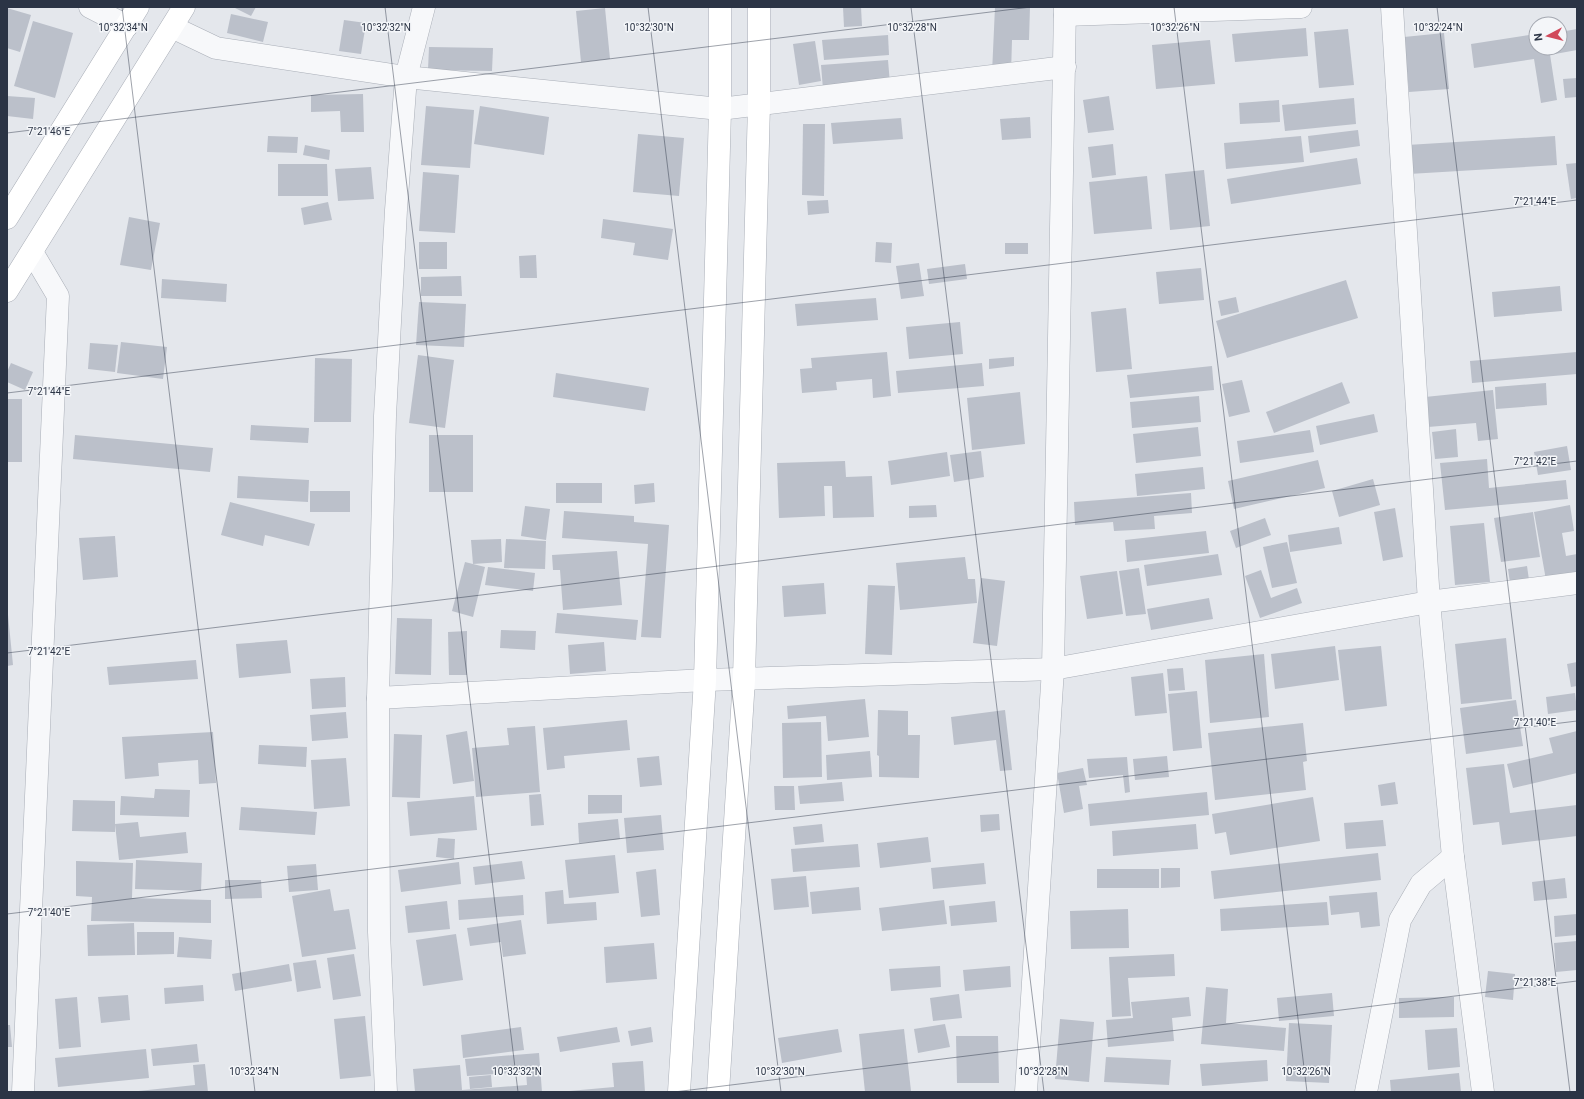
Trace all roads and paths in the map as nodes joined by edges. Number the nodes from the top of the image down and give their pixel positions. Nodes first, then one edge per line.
1 (90, 7) edge
2 (138, 7) edge
3 (184, 7) edge
4 (424, 7) edge
5 (720, 7) edge
6 (759, 7) edge
7 (1301, 7) edge
8 (1392, 7) edge
9 (1065, 11) edge
10 (127, 26) junction
11 (172, 27) junction
12 (1065, 67) junction
13 (406, 77) junction
14 (759, 104) junction
15 (720, 109) junction
16 (7, 218) edge
17 (32, 252) junction
18 (7, 291) edge
19 (1577, 583) edge
20 (1429, 602) junction
21 (1053, 668) junction
22 (744, 679) junction
23 (705, 680) junction
24 (378, 698) junction
25 (1453, 857) junction
26 (23, 1092) edge
27 (386, 1092) edge
28 (680, 1092) edge
29 (718, 1092) edge
30 (1026, 1092) edge
31 (1366, 1092) edge
32 (1483, 1092) edge

1 - 10 street
2 - 10 street
3 - 11 street
4 - 13 street
5 - 15 street
6 - 14 street
7 - 9 street
8 - 20 street
9 - 12 street
10 - 16 street
11 - 13 street
11 - 17 street
12 - 14 street
12 - 21 street
13 - 15 street
13 - 24 street
14 - 15 street
14 - 22 street
15 - 23 street
17 - 18 street
17 - 26 street
19 - 20 street
20 - 21 street
20 - 25 street
21 - 22 street
21 - 30 street
22 - 23 street
22 - 29 street
23 - 24 street
23 - 28 street
24 - 27 street
25 - 31 street
25 - 32 street

